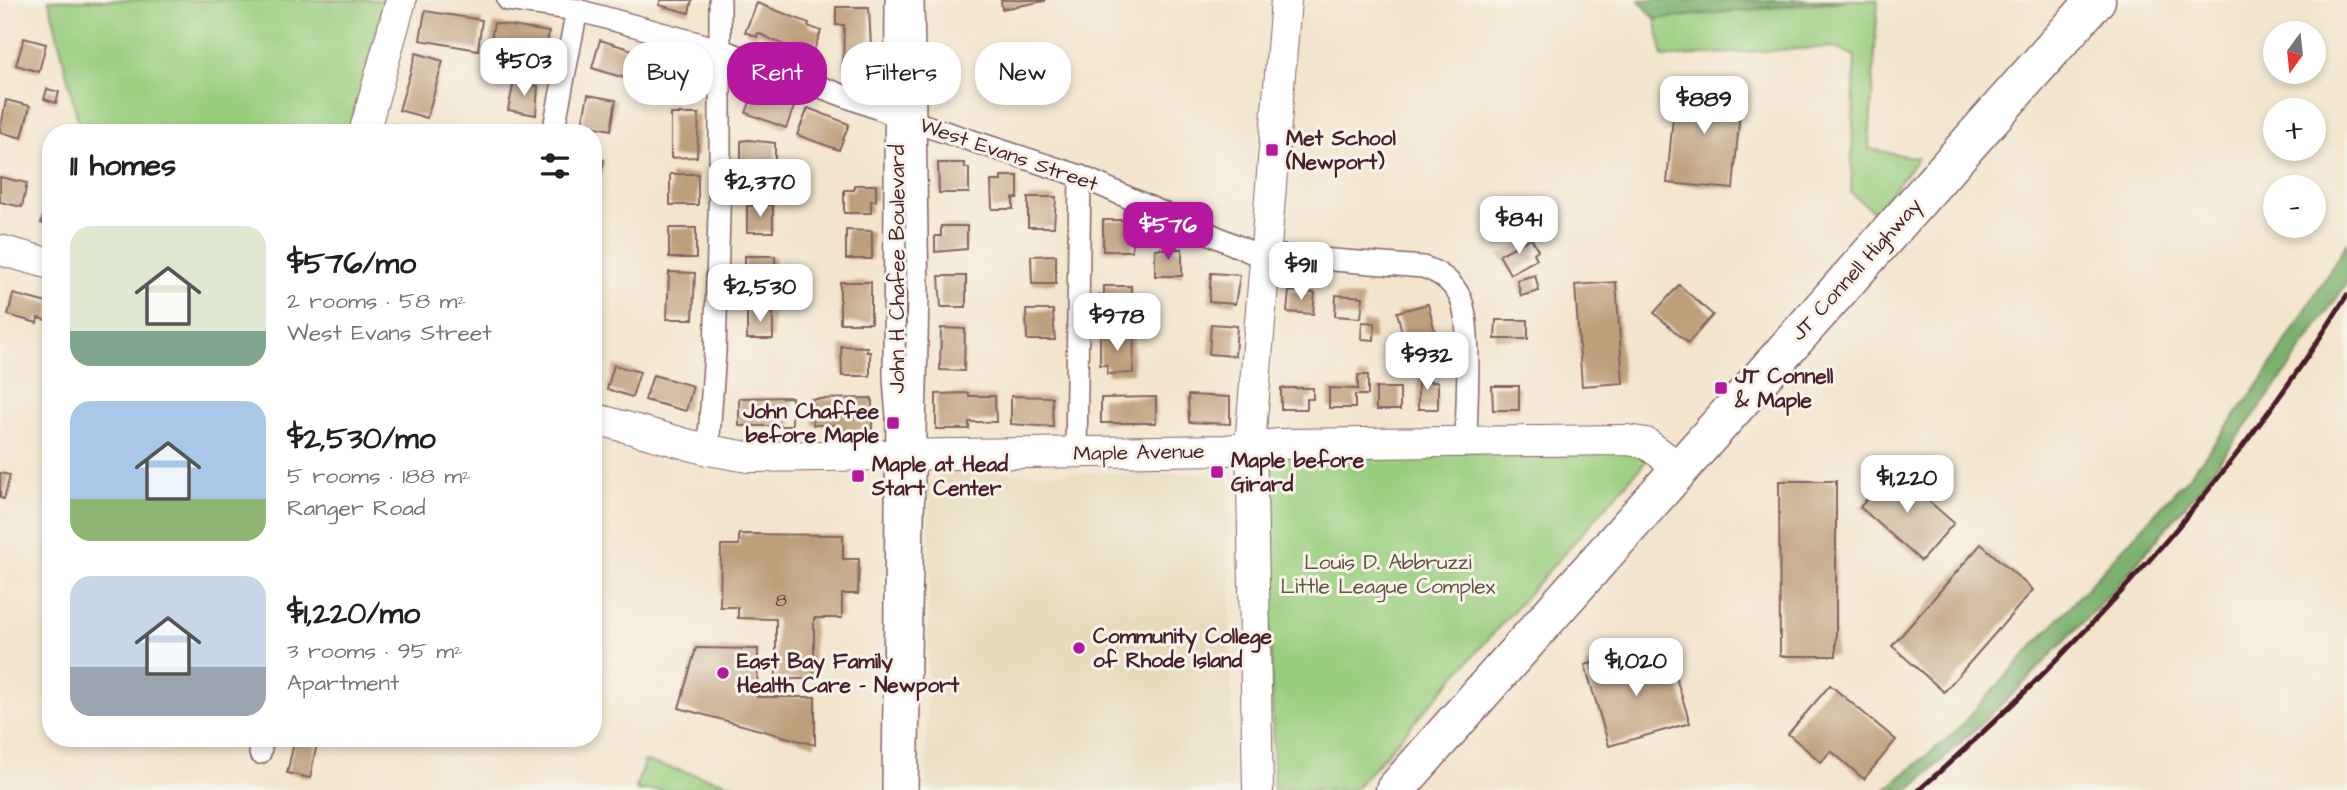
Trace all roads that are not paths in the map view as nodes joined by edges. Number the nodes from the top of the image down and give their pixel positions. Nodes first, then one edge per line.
1 (401, 0) edge
2 (508, 0) edge
3 (720, 0) edge
4 (896, 0) edge
5 (913, 0) edge
6 (1286, 0) edge
7 (2096, 0) edge
8 (577, 10) junction
9 (719, 49) junction
10 (906, 118) junction
11 (367, 124) edge
12 (556, 124) edge
13 (1080, 176) junction
14 (0, 250) edge
15 (1263, 256) junction
16 (42, 262) edge
17 (602, 421) edge
18 (1466, 443) junction
19 (1251, 447) junction
20 (708, 450) junction
21 (1076, 453) junction
22 (906, 455) junction
23 (1680, 468) junction
24 (893, 790) edge
25 (907, 790) edge
26 (1258, 790) edge
27 (1395, 790) edge

1 - 11 street
2 - 8 street, West Evans Street
3 - 9 street
4 - 10 street, John H Chafee Boulevard
5 - 10 street, John H Chafee Boulevard
6 - 15 street
7 - 23 highway, JT Connell Highway
8 - 9 street, West Evans Street
8 - 12 street
9 - 10 street, West Evans Street
9 - 20 street
10 - 13 street, West Evans Street
10 - 22 street, John H Chafee Boulevard
13 - 15 street, West Evans Street
13 - 21 street
14 - 16 street
15 - 18 street, West Evans Street
15 - 19 street
17 - 20 street, Maple Avenue
18 - 19 street, Maple Avenue
18 - 23 street, Maple Avenue
19 - 21 street, Maple Avenue
19 - 26 street
20 - 22 street, Maple Avenue
21 - 22 street, Maple Avenue
22 - 24 street
22 - 25 street
23 - 27 highway, JT Connell Highway

